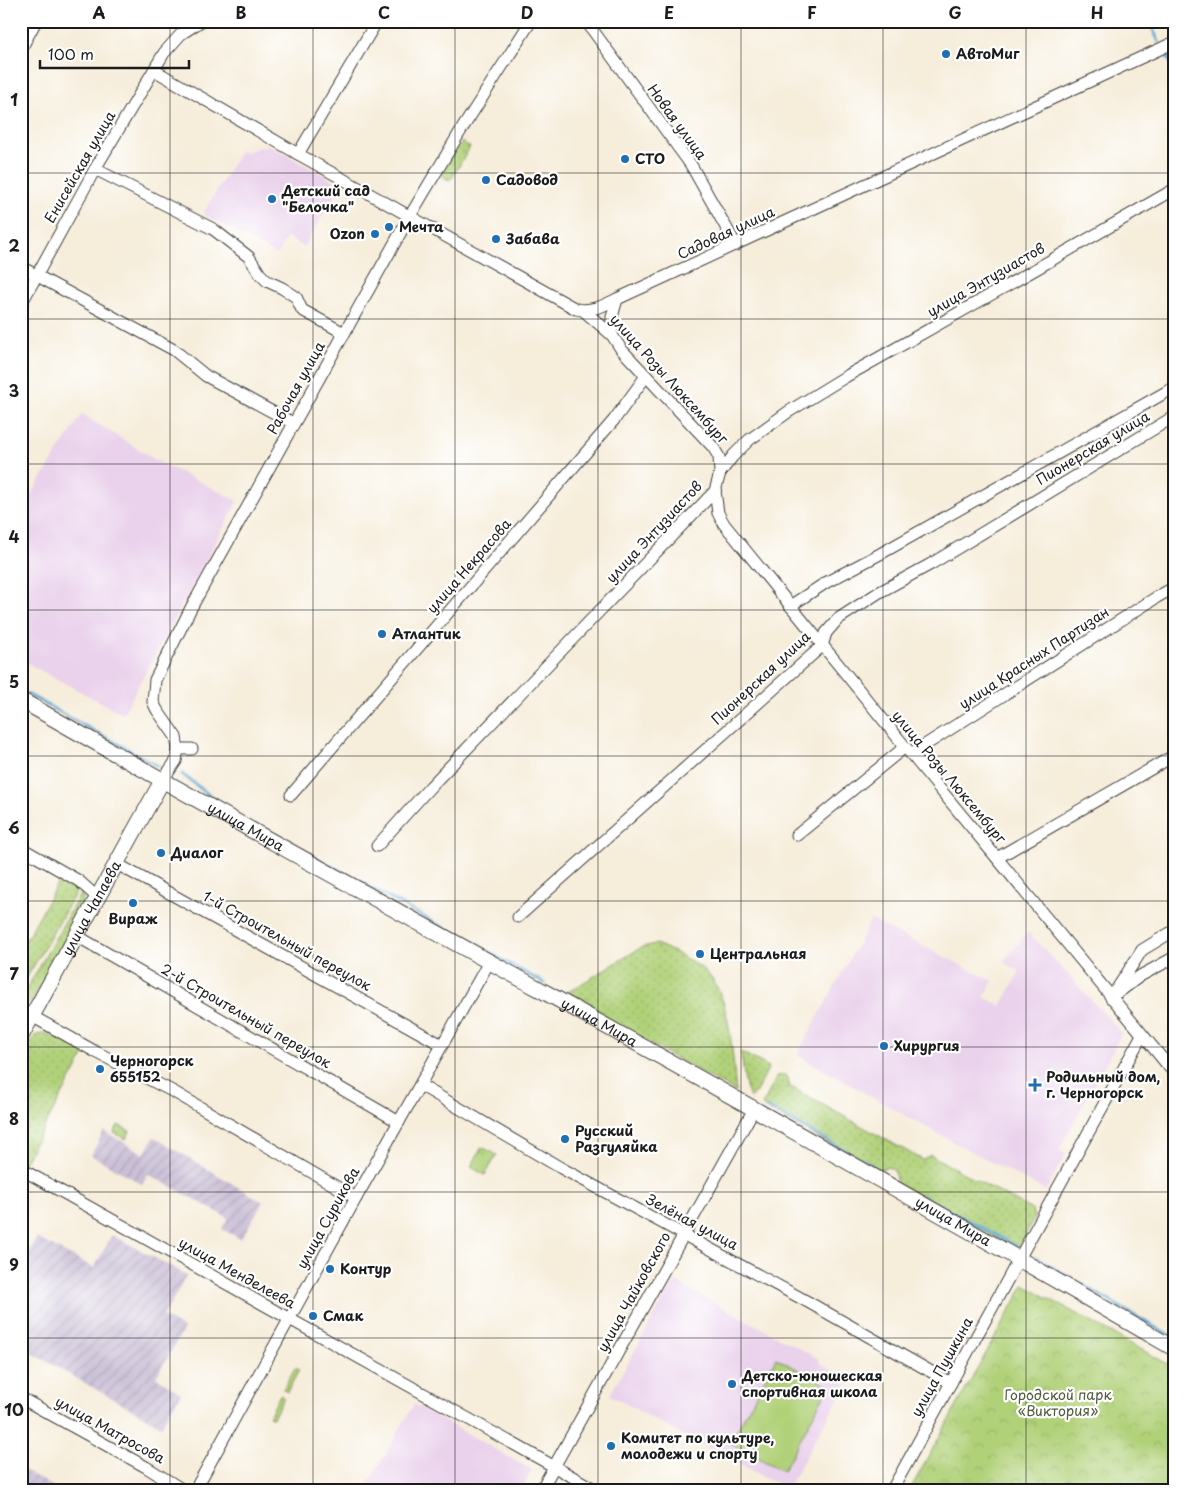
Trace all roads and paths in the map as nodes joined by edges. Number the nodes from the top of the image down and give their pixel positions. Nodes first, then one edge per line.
1 (36, 21) edge
2 (201, 21) edge
3 (377, 21) edge
4 (531, 21) edge
5 (586, 21) edge
6 (1175, 42) edge
7 (21, 49) edge
8 (154, 70) junction
9 (298, 154) junction
10 (95, 168) junction
11 (1175, 188) edge
12 (414, 219) junction
13 (736, 245) junction
14 (21, 268) edge
15 (37, 276) junction
16 (617, 299) junction
17 (21, 304) edge
18 (584, 311) junction
19 (344, 333) junction
20 (612, 335) junction
21 (646, 376) junction
22 (1175, 386) edge
23 (1175, 416) edge
24 (293, 423) junction
25 (720, 473) junction
26 (715, 491) junction
27 (1175, 587) edge
28 (790, 606) junction
29 (822, 646) junction
30 (21, 700) edge
31 (178, 749) junction
32 (192, 749) dead end
33 (908, 751) junction
34 (1175, 754) edge
35 (162, 781) junction
36 (291, 795) dead end
37 (797, 835) dead end
38 (377, 846) dead end
39 (21, 848) edge
40 (997, 858) junction
41 (117, 864) junction
42 (98, 898) junction
43 (518, 917) dead end
44 (1175, 930) edge
45 (77, 936) junction
46 (1175, 957) edge
47 (489, 962) junction
48 (1112, 998) junction
49 (27, 1013) edge
50 (1142, 1035) junction
51 (21, 1036) edge
52 (442, 1046) junction
53 (1174, 1073) edge
54 (420, 1086) junction
55 (754, 1109) junction
56 (399, 1122) junction
57 (21, 1169) edge
58 (356, 1198) junction
59 (684, 1234) junction
60 (1019, 1259) junction
61 (290, 1318) junction
62 (1175, 1349) edge
63 (951, 1383) junction
64 (21, 1398) edge
65 (554, 1467) junction
66 (183, 1490) edge
67 (195, 1490) edge
68 (541, 1490) edge
69 (596, 1490) edge
70 (892, 1490) edge

1 - 7 street
2 - 8 street, Енисейская улица
3 - 9 street
4 - 12 street, Рабочая улица
5 - 13 street, Новая улица
6 - 13 street, Садовая улица
8 - 9 street
8 - 10 street, Енисейская улица
9 - 12 street
10 - 15 street, Енисейская улица
10 - 19 street
11 - 25 street, улица Энтузиастов
12 - 18 street
12 - 19 street, Рабочая улица
13 - 16 street, Садовая улица
14 - 15 street
15 - 17 street, Енисейская улица
15 - 24 street
16 - 18 street, Садовая улица
16 - 20 street
18 - 20 street, улица Розы Люксембург
19 - 24 street, Рабочая улица
20 - 21 street, улица Розы Люксембург
21 - 25 street, улица Розы Люксембург
21 - 36 street, улица Некрасова
22 - 28 street, Пионерская улица
23 - 29 street, Пионерская улица
24 - 31 street, Рабочая улица
25 - 26 street, улица Энтузиастов
26 - 28 street, улица Розы Люксембург
26 - 38 street, улица Энтузиастов
27 - 33 street, улица Красных Партизан
28 - 29 street, улица Розы Люксембург
29 - 33 street, улица Розы Люксембург
29 - 43 street, Пионерская улица
30 - 35 main road, улица Мира
31 - 32 street
31 - 35 street
33 - 37 street, улица Красных Партизан
33 - 40 street, улица Розы Люксембург
34 - 40 street
35 - 41 main road, улица Чапаева
35 - 47 main road, улица Мира
39 - 42 street
40 - 48 street, улица Розы Люксембург
41 - 42 main road, улица Чапаева
41 - 52 street, 1-й Строительный переулок
42 - 45 main road, улица Чапаева
44 - 48 street
45 - 49 main road, улица Чапаева
45 - 56 street, 2-й Строительный переулок
46 - 48 street
47 - 52 street, улица Сурикова
47 - 55 main road, улица Мира
48 - 50 street, улица Розы Люксембург
49 - 51 main road, улица Чапаева
49 - 58 street
50 - 53 street, улица Розы Люксембург
50 - 60 street, улица Пушкина
52 - 54 street, улица Сурикова
54 - 56 street, улица Сурикова
54 - 59 street, Зелёная улица
55 - 59 street, улица Чайковского
55 - 60 main road, улица Мира
56 - 58 street, улица Сурикова
57 - 61 street, улица Менделеева
58 - 61 street, улица Сурикова
59 - 63 street, Зелёная улица
59 - 65 street, улица Чайковского
60 - 62 main road, улица Мира
60 - 63 street, улица Пушкина
61 - 65 street, улица Менделеева
61 - 67 street, улица Сурикова
63 - 70 street, улица Пушкина
64 - 66 street, улица Матросова
65 - 68 street, улица Чайковского
65 - 69 street, улица Менделеева

